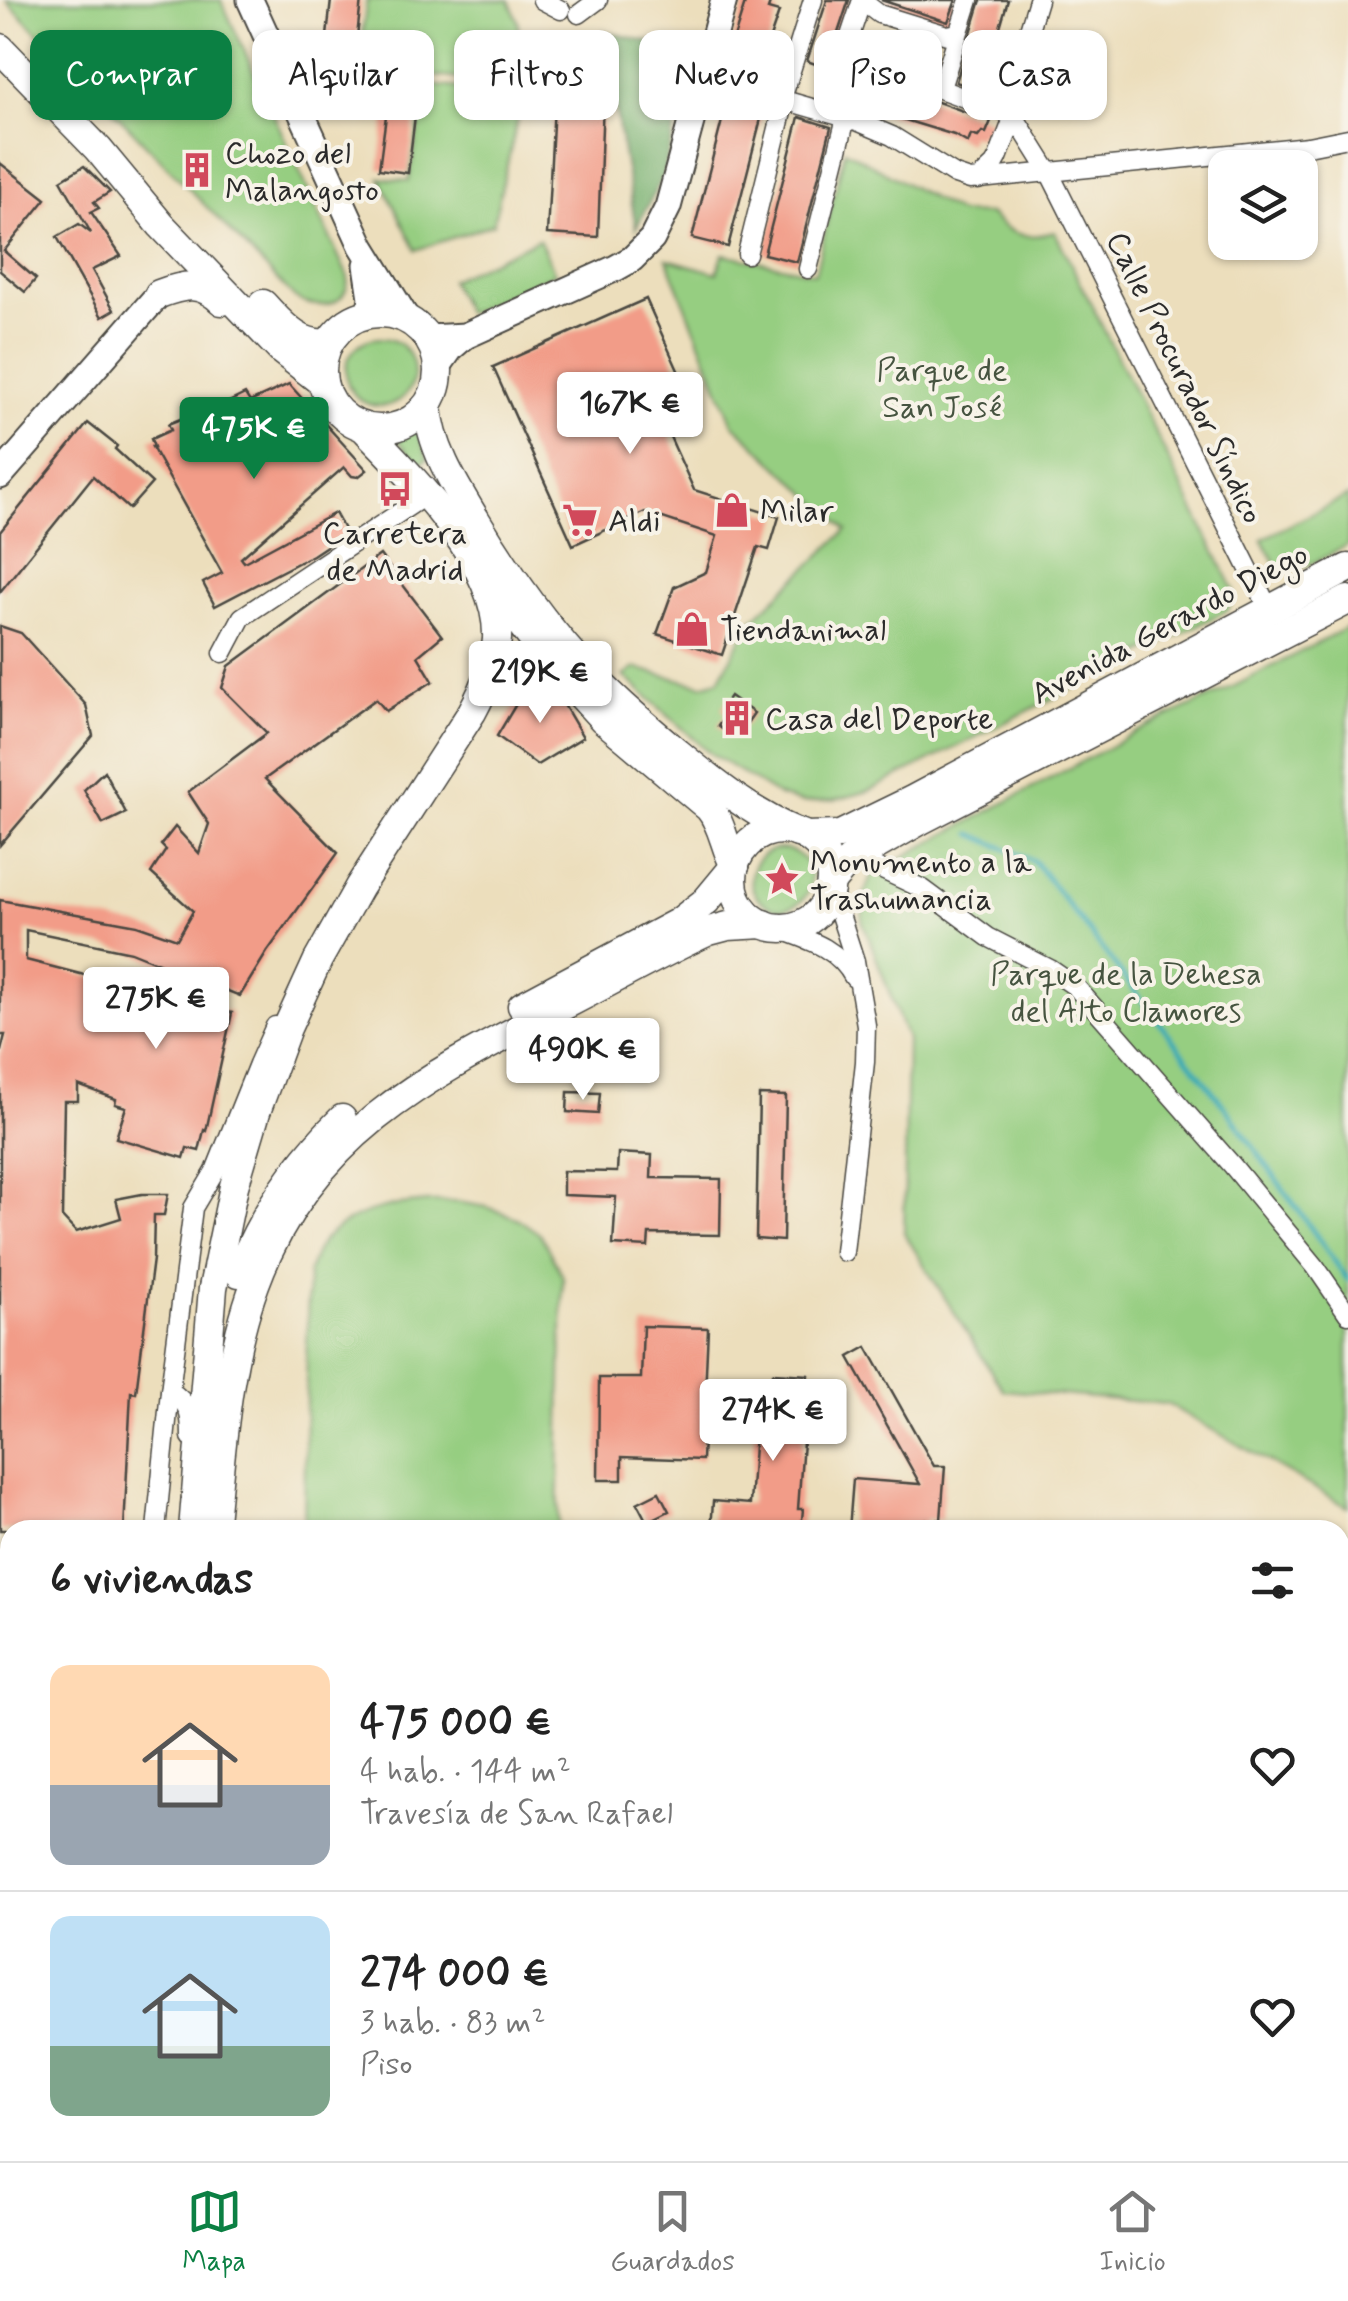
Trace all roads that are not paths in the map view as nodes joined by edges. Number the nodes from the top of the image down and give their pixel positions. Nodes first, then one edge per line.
1 (250, 0) edge
2 (542, 0) edge
3 (598, 0) edge
4 (724, 0) edge
5 (813, 0) edge
6 (969, 0) edge
7 (1038, 0) edge
8 (862, 1) edge
9 (716, 30) edge
10 (852, 30) edge
11 (1029, 30) edge
12 (958, 32) junction
13 (0, 48) edge
14 (794, 65) edge
15 (942, 85) edge
16 (692, 120) edge
17 (779, 120) edge
18 (845, 120) edge
19 (851, 120) edge
20 (1012, 120) edge
21 (1016, 120) edge
22 (1348, 138) edge
23 (98, 150) junction
24 (1049, 172) junction
25 (978, 180) junction
26 (362, 246) junction
27 (747, 254) dead end
28 (808, 269) dead end
29 (171, 272) junction
30 (369, 314) junction
31 (418, 328) junction
32 (465, 336) junction
33 (311, 349) junction
34 (439, 366) junction
35 (428, 406) junction
36 (363, 427) junction
37 (0, 476) edge
38 (426, 495) junction
39 (470, 554) junction
40 (1348, 568) edge
41 (1348, 600) edge
42 (1269, 610) junction
43 (222, 653) dead end
44 (802, 834) junction
45 (372, 866) junction
46 (735, 866) junction
47 (874, 866) dead end
48 (831, 884) junction
49 (768, 925) junction
50 (859, 987) junction
51 (844, 1252) dead end
52 (1348, 1314) edge
53 (209, 1341) junction
54 (170, 1391) junction
55 (200, 1459) junction
56 (157, 1520) edge
57 (192, 1520) edge
58 (193, 1520) edge
59 (214, 1520) edge

1 - 26 main road
2 - 3 street
4 - 9 main road
5 - 14 street
6 - 12 street
7 - 11 street
8 - 10 street
8 - 12 street
12 - 15 street
13 - 23 main road
16 - 32 main road
17 - 27 street
18 - 28 street
19 - 25 street
20 - 25 street
21 - 24 street, Calle Procurador Síndico
22 - 24 street
23 - 29 main road
23 - 33 main road
24 - 25 street
24 - 42 street, Calle Procurador Síndico
26 - 30 main road
26 - 31 main road
29 - 33 main road
29 - 33 main road
29 - 37 main road
30 - 31 main road
30 - 33 main road
31 - 32 main road
31 - 34 main road
32 - 34 main road
33 - 36 main road
34 - 35 main road
35 - 36 main road
35 - 44 main road
36 - 38 main road
38 - 39 main road
38 - 43 street
39 - 45 main road
39 - 46 main road
40 - 42 main road, Avenida Gerardo Diego
41 - 48 main road, Avenida Gerardo Diego
42 - 44 main road, Avenida Gerardo Diego
44 - 46 main road
44 - 48 main road
45 - 53 main road
45 - 54 street
46 - 49 main road
46 - 55 main road
47 - 52 street
48 - 49 main road
48 - 50 street
49 - 50 street
49 - 59 main road
50 - 51 street
53 - 54 street
53 - 55 main road
54 - 56 street
54 - 57 street
55 - 58 main road

